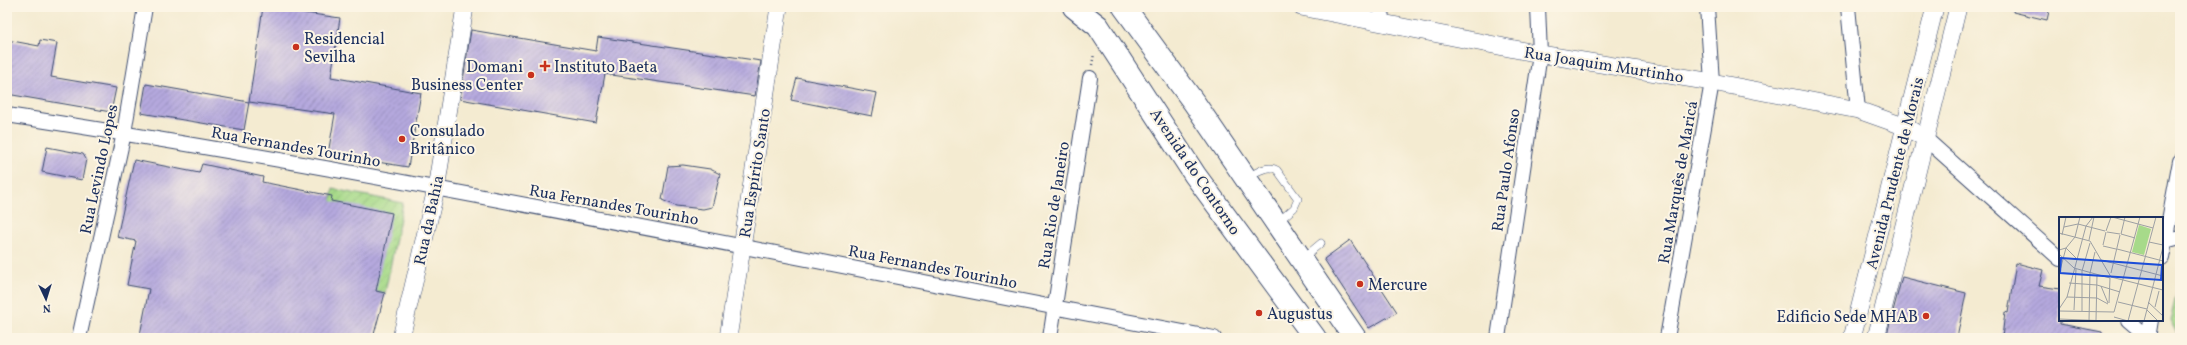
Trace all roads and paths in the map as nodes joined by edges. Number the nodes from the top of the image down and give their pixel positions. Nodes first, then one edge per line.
1 (145, 7) edge
2 (465, 7) edge
3 (779, 7) edge
4 (1074, 7) edge
5 (1124, 7) edge
6 (1301, 7) edge
7 (1538, 7) edge
8 (1707, 7) edge
9 (1848, 7) edge
10 (1935, 7) edge
11 (1958, 7) edge
12 (1381, 14) edge
13 (1540, 54) junction
14 (1090, 78) dead end
15 (1712, 82) junction
16 (1858, 110) junction
17 (7, 114) edge
18 (1906, 127) junction
19 (124, 133) junction
20 (1926, 139) junction
21 (2180, 161) edge
22 (1245, 178) junction
23 (436, 189) junction
24 (1277, 224) junction
25 (2180, 237) edge
26 (2165, 241) junction
27 (1321, 243) dead end
28 (743, 245) junction
29 (2163, 252) edge
30 (2059, 258) edge
31 (1302, 259) junction
32 (1055, 308) junction
33 (2129, 321) edge
34 (2151, 321) edge
35 (79, 338) edge
36 (401, 338) edge
37 (728, 338) edge
38 (1050, 338) edge
39 (1214, 338) edge
40 (1315, 338) edge
41 (1355, 338) edge
42 (1498, 338) edge
43 (1667, 338) edge
44 (1852, 338) edge
45 (1876, 338) edge
46 (2148, 338) edge

1 - 19 street, Rua Levindo Lopes
2 - 23 street, Rua da Bahia
3 - 28 street, Rua Espírito Santo
4 - 40 main road, Avenida do Contorno
5 - 22 main road
6 - 12 street, Rua Joaquim Murtinho
7 - 13 street, Rua Paulo Afonso
8 - 15 street, Rua Marquês de Maricá
9 - 16 street
10 - 18 street, Avenida Prudente de Morais
11 - 20 street, Avenida Prudente de Morais
12 - 13 street, Rua Joaquim Murtinho
13 - 15 street, Rua Joaquim Murtinho
13 - 42 street, Rua Paulo Afonso
14 - 32 street, Rua Rio de Janeiro
15 - 16 street, Rua Joaquim Murtinho
15 - 43 street, Rua Marquês de Maricá
16 - 18 street, Rua Joaquim Murtinho
17 - 19 street, Rua Fernandes Tourinho
18 - 20 street, Rua Joaquim Murtinho
18 - 44 street, Avenida Prudente de Morais
19 - 23 street, Rua Fernandes Tourinho
19 - 35 street, Rua Levindo Lopes
20 - 30 street
20 - 45 street, Avenida Prudente de Morais
21 - 26 street
22 - 24 main road
22 - 24 lane
23 - 28 street, Rua Fernandes Tourinho
23 - 36 street, Rua da Bahia
24 - 31 main road
25 - 26 street
26 - 29 street
27 - 31 lane
28 - 32 street, Rua Fernandes Tourinho
28 - 37 street, Rua Espírito Santo
31 - 41 main road
32 - 38 street, Rua Rio de Janeiro
32 - 39 street, Rua Fernandes Tourinho
33 - 46 street
34 - 46 street

